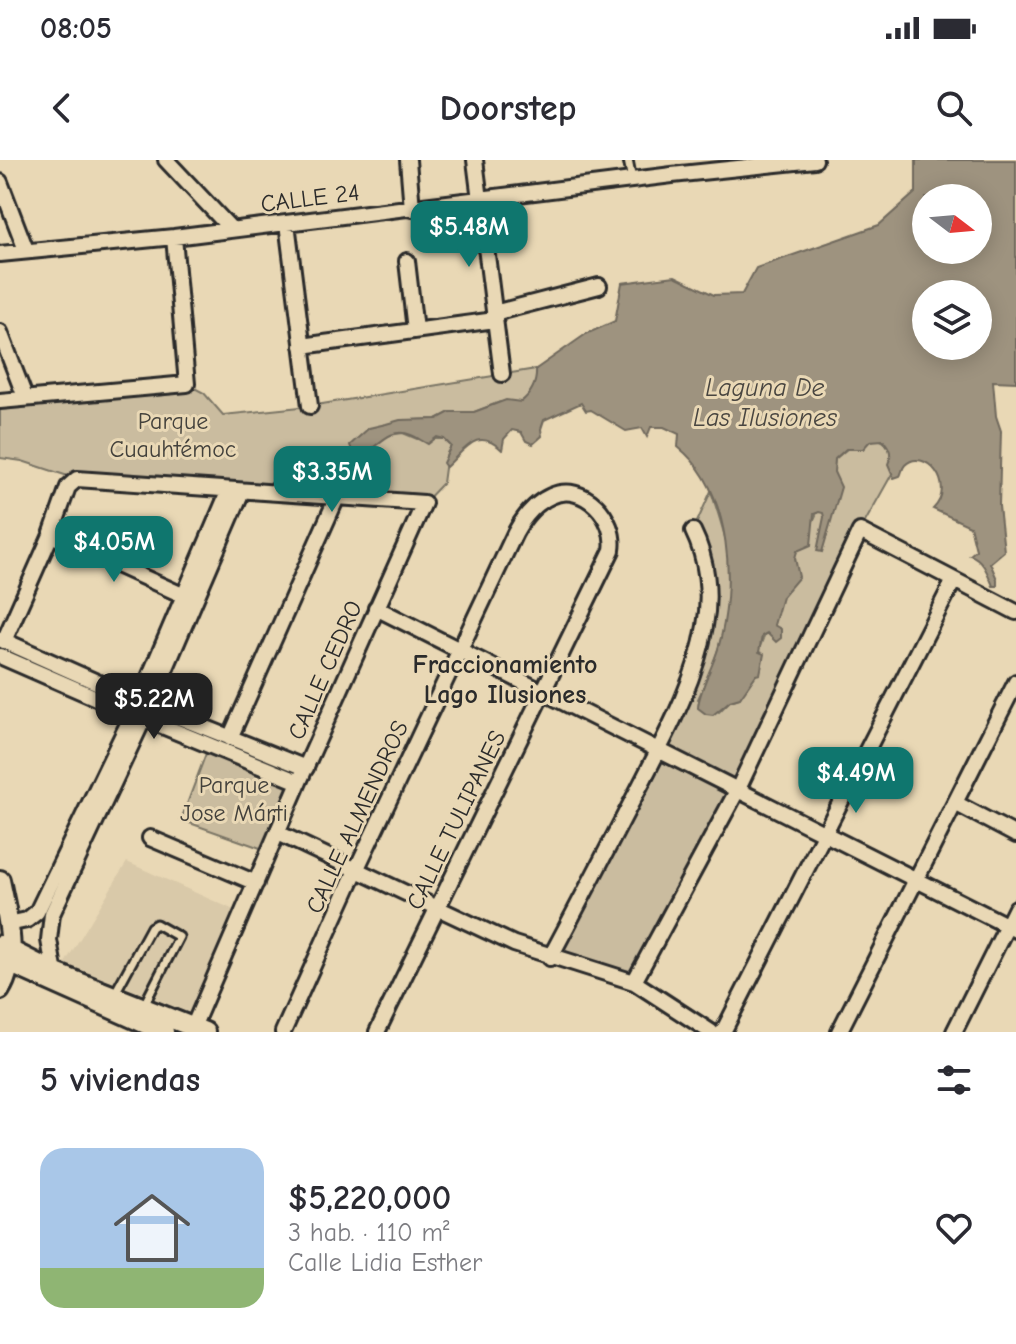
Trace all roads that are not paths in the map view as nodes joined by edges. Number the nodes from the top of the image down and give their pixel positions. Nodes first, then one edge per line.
1 (166, 160) edge
2 (408, 160) edge
3 (475, 160) edge
4 (628, 160) edge
5 (815, 160) edge
6 (632, 180) junction
7 (0, 182) edge
8 (480, 199) junction
9 (412, 209) junction
10 (287, 223) junction
11 (232, 230) junction
12 (174, 237) junction
13 (26, 250) junction
14 (0, 254) edge
15 (407, 261) dead end
16 (599, 286) dead end
17 (495, 317) junction
18 (415, 330) junction
19 (0, 332) edge
20 (302, 346) junction
21 (502, 374) dead end
22 (25, 397) junction
23 (0, 401) edge
24 (310, 406) dead end
25 (236, 490) junction
26 (338, 495) junction
27 (590, 501) joint
28 (693, 531) dead end
29 (51, 535) junction
30 (954, 580) junction
31 (188, 597) junction
32 (376, 608) junction
33 (1016, 612) edge
34 (1, 645) edge
35 (458, 651) junction
36 (1016, 682) edge
37 (542, 693) junction
38 (141, 710) junction
39 (230, 738) junction
40 (658, 751) junction
41 (302, 775) junction
42 (738, 789) junction
43 (955, 803) junction
44 (278, 833) junction
45 (826, 834) junction
46 (1016, 835) edge
47 (150, 838) dead end
48 (357, 868) junction
49 (917, 879) junction
50 (0, 880) edge
51 (256, 883) junction
52 (1016, 908) edge
53 (437, 909) junction
54 (8, 924) junction
55 (1012, 927) edge
56 (6, 955) edge
57 (550, 958) junction
58 (56, 979) junction
59 (634, 982) junction
60 (0, 990) edge
61 (114, 996) junction
62 (143, 1007) junction
63 (161, 1027) edge
64 (196, 1030) edge
65 (283, 1032) edge
66 (377, 1032) edge
67 (711, 1032) edge
68 (723, 1032) edge
69 (839, 1032) edge
70 (954, 1032) edge

1 - 11 street
2 - 9 street
3 - 8 street
4 - 6 lane
5 - 6 street, CALLE 24
6 - 8 street, CALLE 24
7 - 13 street
8 - 9 street, CALLE 24
8 - 17 street
9 - 10 street, CALLE 24
10 - 11 street, CALLE 24
10 - 20 street
11 - 12 street, CALLE 24
12 - 13 street, CALLE 24
12 - 22 street
13 - 14 street, CALLE 24
15 - 18 street
16 - 17 street
17 - 18 street
17 - 21 street
18 - 20 street
19 - 22 street
20 - 24 street
22 - 23 street
25 - 26 street
25 - 29 street
25 - 31 street
26 - 32 street, CALLE CEDRO
26 - 39 street
27 - 35 street, CALLE ALMENDROS
27 - 37 street, CALLE TULIPANES
28 - 40 street
29 - 31 street
29 - 34 street
30 - 33 street
30 - 42 street
30 - 45 street
31 - 38 street
32 - 35 street
32 - 41 street, CALLE CEDRO
34 - 38 street
35 - 37 street
35 - 48 street, CALLE ALMENDROS
36 - 43 street
37 - 40 street
37 - 53 street, CALLE TULIPANES
38 - 39 street
38 - 41 street
38 - 54 street
38 - 58 street
39 - 41 street
40 - 42 street
40 - 57 street
41 - 44 street, CALLE CEDRO
42 - 45 street
42 - 59 street
43 - 46 street
43 - 49 street
44 - 48 street
44 - 51 street, CALLE CEDRO
45 - 49 street
45 - 68 street
47 - 51 street
48 - 53 street
48 - 65 street, CALLE ALMENDROS
49 - 55 street
49 - 69 street
50 - 54 main road
51 - 64 street, CALLE CEDRO
52 - 55 street
53 - 57 street
53 - 66 street, CALLE TULIPANES
54 - 56 main road
55 - 70 street
56 - 58 main road
56 - 60 main road
57 - 59 street
58 - 61 main road
58 - 63 main road
59 - 67 street
61 - 62 main road
61 - 62 lane
62 - 63 main road
63 - 64 main road

